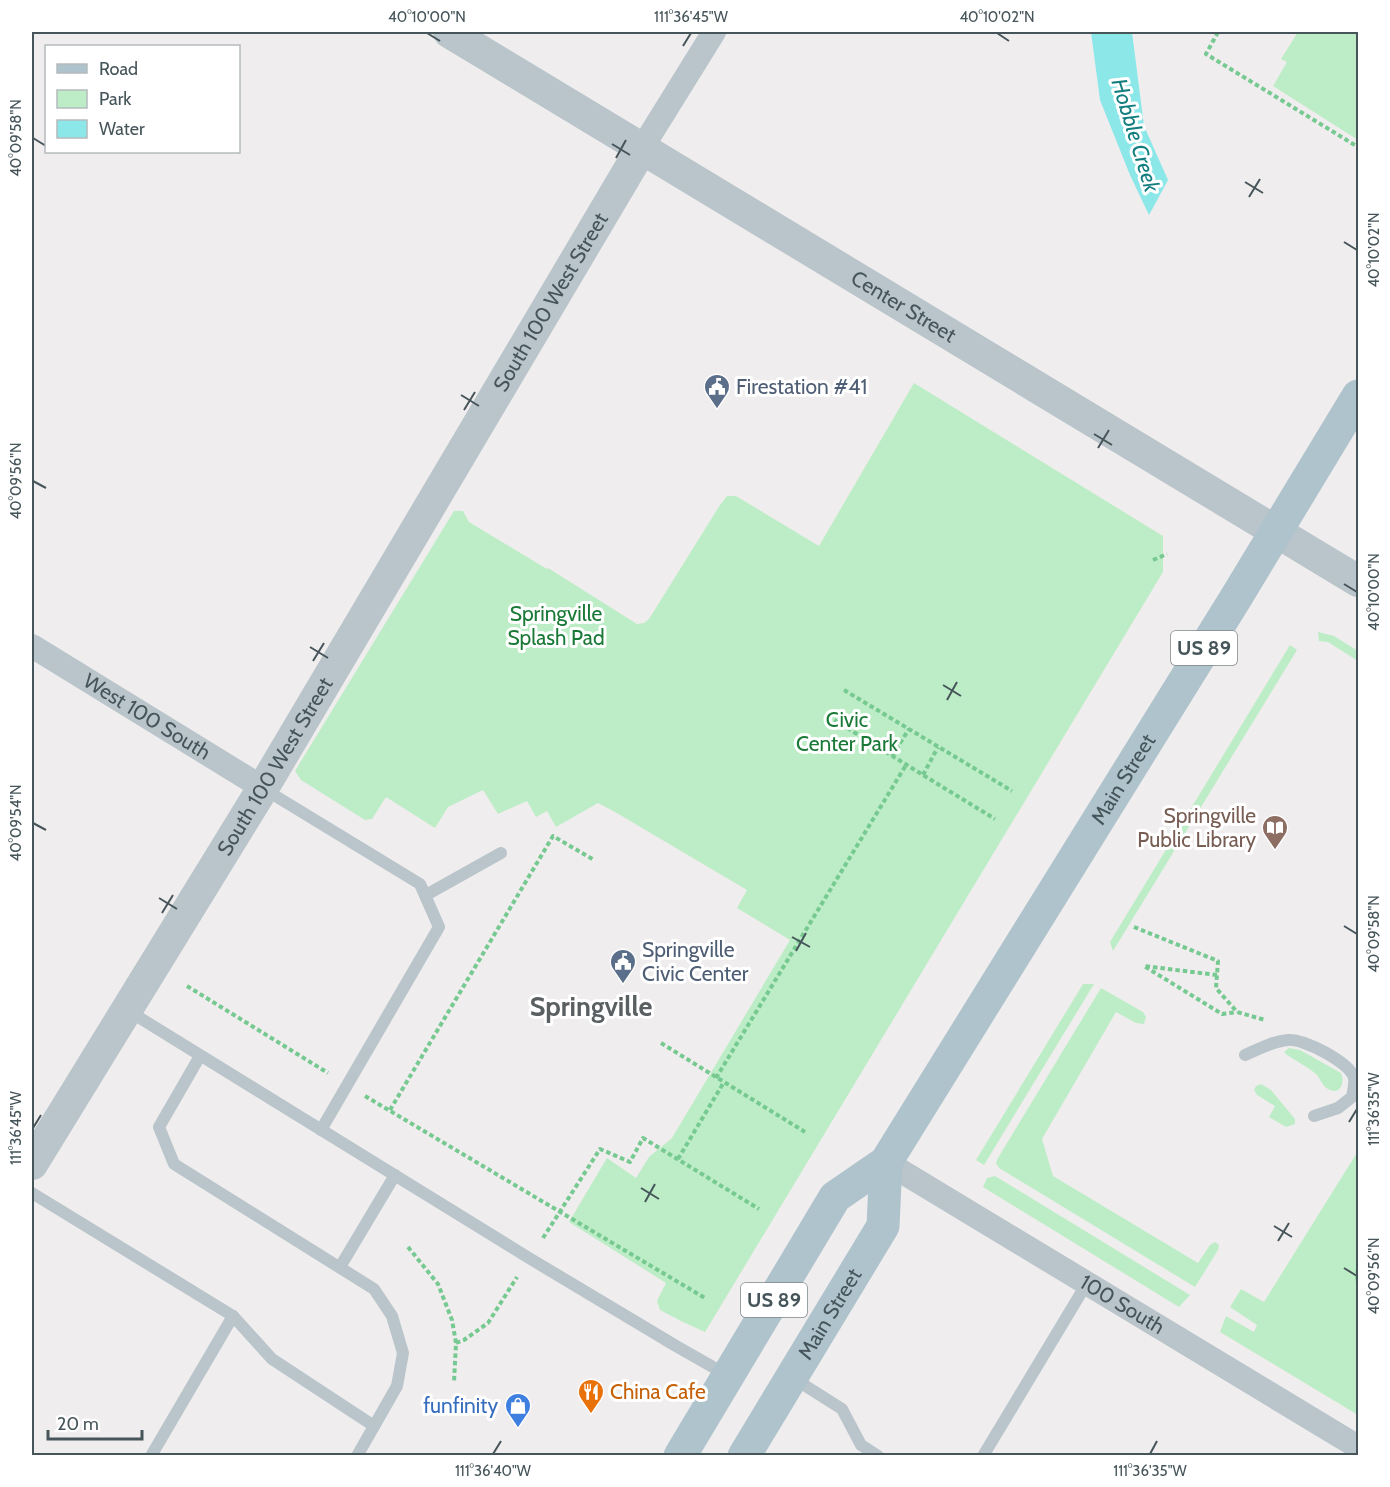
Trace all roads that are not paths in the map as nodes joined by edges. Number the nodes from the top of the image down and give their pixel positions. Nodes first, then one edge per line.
1 (449, 32) edge
2 (714, 32) edge
3 (642, 148) junction
4 (1359, 396) edge
5 (1276, 532) junction
6 (1359, 581) edge
7 (32, 646) edge
8 (263, 788) junction
9 (501, 853) dead end
10 (426, 895) junction
11 (126, 1010) junction
12 (1245, 1055) dead end
13 (200, 1056) junction
14 (1314, 1116) dead end
15 (321, 1130) junction
16 (886, 1162) junction
17 (32, 1164) edge
18 (395, 1175) junction
19 (32, 1193) edge
20 (340, 1267) junction
21 (1087, 1283) junction
22 (234, 1316) junction
23 (728, 1375) junction
24 (792, 1377) junction
25 (374, 1426) junction
26 (1359, 1447) edge
27 (151, 1455) edge
28 (357, 1455) edge
29 (680, 1455) edge
30 (744, 1455) edge
31 (879, 1455) edge
32 (983, 1455) edge

1 - 3 street, Center Street
2 - 3 street
3 - 5 street, Center Street
3 - 8 street, South 100 West Street
4 - 5 main road, Main Street / US 89
5 - 6 street, Center Street
5 - 16 main road, Main Street / US 89
7 - 8 street, West 100 South
8 - 10 lane
8 - 11 street, South 100 West Street
9 - 10 lane
10 - 15 lane
11 - 13 lane
11 - 17 street, South 100 West Street
12 - 14 lane
13 - 15 lane
13 - 20 lane
15 - 18 lane
16 - 21 street, 100 South
16 - 23 main road, Main Street / US 89
16 - 24 main road, Main Street / US 89
18 - 20 lane
18 - 23 lane
19 - 22 lane
20 - 25 lane
21 - 26 street, 100 South
21 - 32 lane
22 - 25 lane
22 - 27 lane
23 - 29 main road, Main Street / US 89
24 - 30 main road, Main Street / US 89
24 - 31 lane
25 - 28 lane

